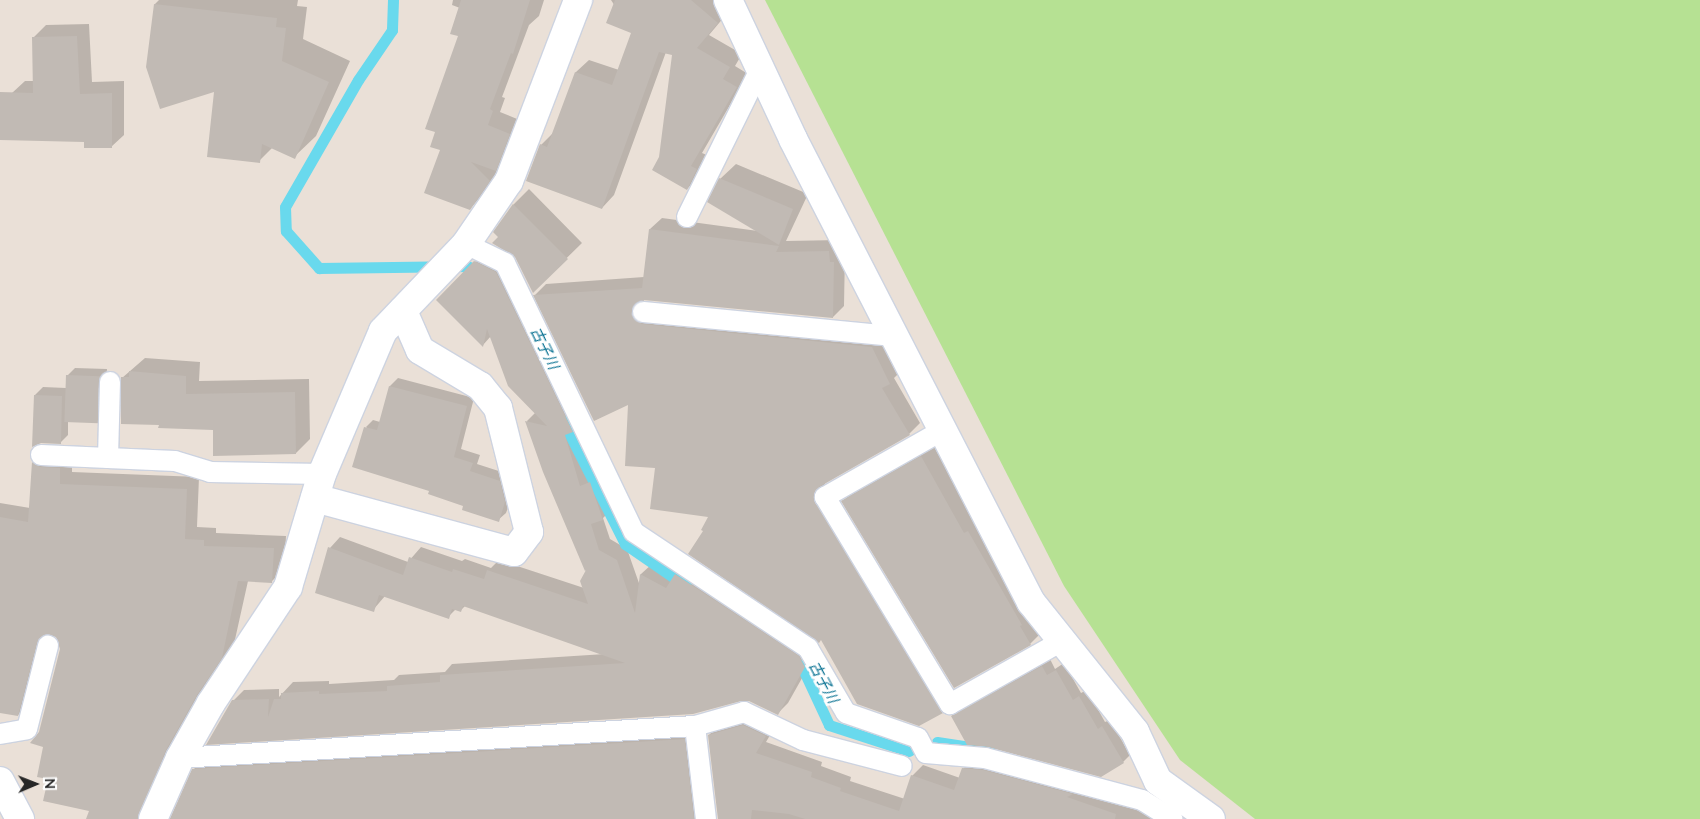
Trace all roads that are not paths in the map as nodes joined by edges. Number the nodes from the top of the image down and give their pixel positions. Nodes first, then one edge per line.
1 (578, 0) edge
2 (728, 0) edge
3 (760, 69) junction
4 (687, 217) dead end
5 (466, 244) junction
6 (402, 311) junction
7 (643, 312) dead end
8 (894, 336) junction
9 (110, 382) dead end
10 (943, 430) junction
11 (41, 455) dead end
12 (108, 458) junction
13 (318, 486) junction
14 (1062, 640) junction
15 (48, 646) dead end
16 (695, 726) junction
17 (0, 734) edge
18 (180, 758) junction
19 (902, 766) dead end
20 (0, 781) edge
21 (20, 819) edge
22 (153, 819) edge
23 (706, 819) edge
24 (1172, 819) edge
25 (1210, 819) edge

1 - 5 street
2 - 3 street
3 - 4 lane
3 - 8 street
5 - 6 street
5 - 24 lane
6 - 13 street
6 - 13 street
7 - 8 lane
8 - 10 street
9 - 12 lane
10 - 14 street
10 - 14 lane
11 - 12 lane
12 - 13 lane
13 - 18 street
14 - 25 street
15 - 17 lane
16 - 18 lane
16 - 19 lane
16 - 23 lane
18 - 22 street
20 - 21 street

